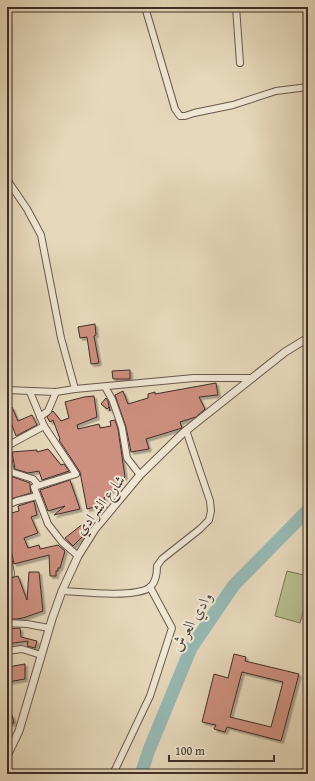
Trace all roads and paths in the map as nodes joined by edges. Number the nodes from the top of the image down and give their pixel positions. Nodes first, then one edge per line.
1 (144, 7) edge
2 (236, 7) edge
3 (240, 63) dead end
4 (308, 87) edge
5 (7, 178) edge
6 (308, 338) edge
7 (253, 378) junction
8 (105, 387) junction
9 (75, 389) junction
10 (7, 390) edge
11 (30, 392) junction
12 (56, 392) junction
13 (40, 417) junction
14 (44, 426) junction
15 (186, 430) junction
16 (7, 446) edge
17 (7, 452) edge
18 (140, 475) junction
19 (38, 485) junction
20 (37, 496) junction
21 (7, 505) edge
22 (7, 551) edge
23 (78, 556) junction
24 (7, 575) edge
25 (150, 587) junction
26 (62, 591) junction
27 (7, 623) edge
28 (49, 628) junction
29 (7, 651) edge
30 (41, 655) junction
31 (7, 756) edge
32 (113, 774) edge

1 - 4 street
2 - 3 street
5 - 9 street
6 - 7 street, شارع الشرادي
7 - 8 street
7 - 15 street, شارع الشرادي
8 - 9 street
8 - 18 street
9 - 12 street
10 - 11 street
11 - 12 street
11 - 13 street
12 - 13 street
13 - 14 street
14 - 16 street
14 - 19 street
15 - 18 street, شارع الشرادي
15 - 25 street
17 - 19 street
18 - 23 street, شارع الشرادي
19 - 20 street
20 - 21 street
20 - 23 street
22 - 24 street
23 - 26 street, شارع الشرادي
25 - 26 street
25 - 32 street
26 - 28 street, شارع الشرادي
27 - 28 street
28 - 30 street, شارع الشرادي
29 - 30 street
30 - 31 street, شارع الشرادي

